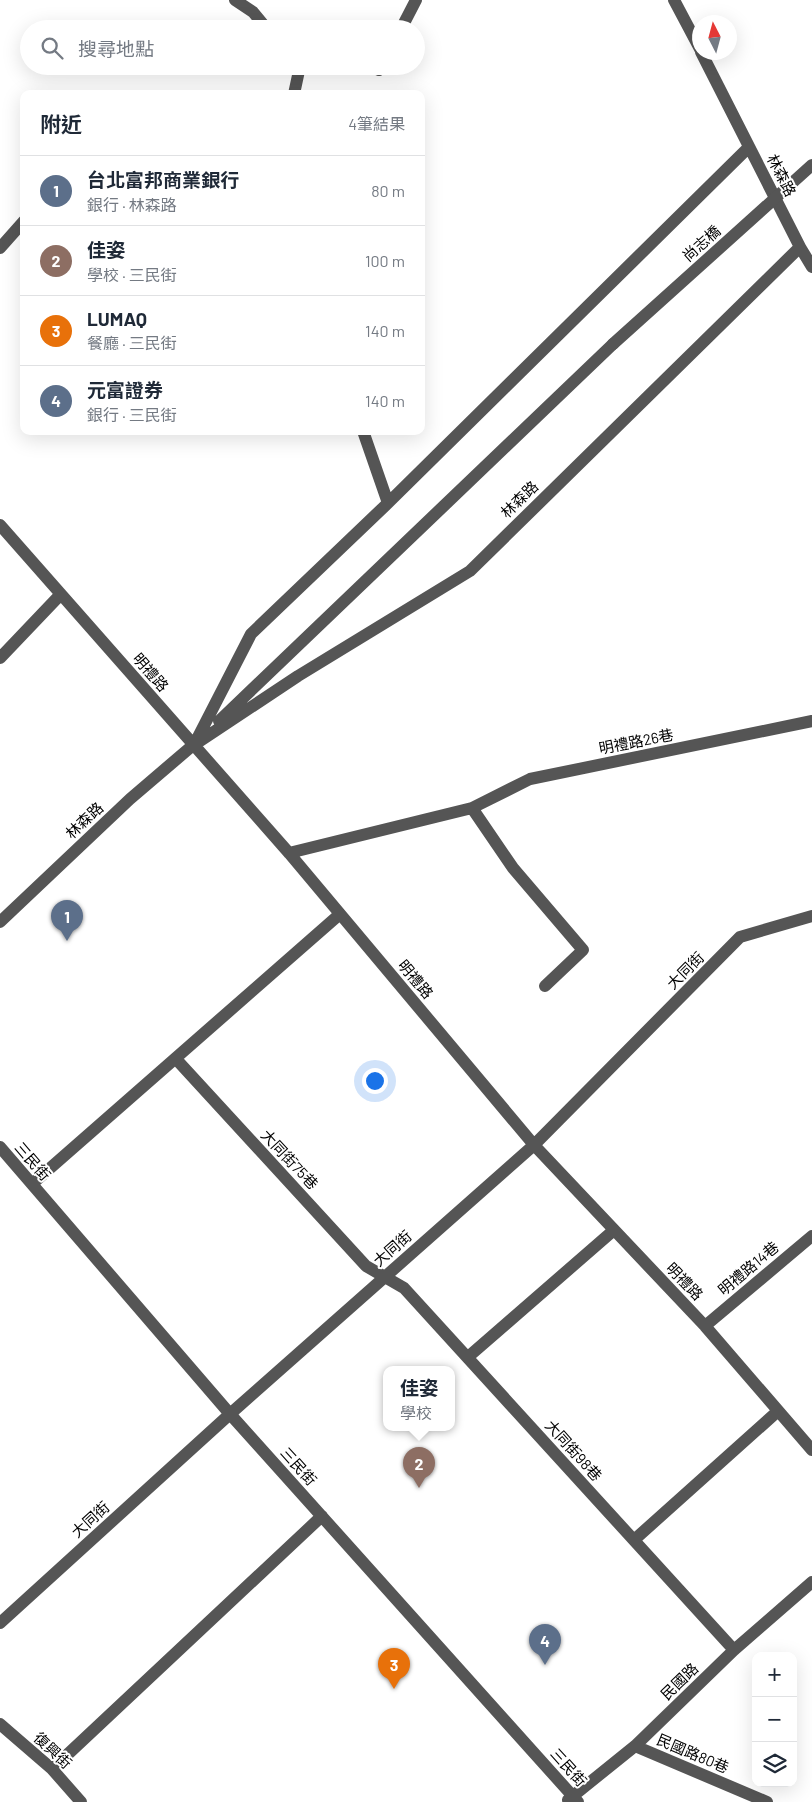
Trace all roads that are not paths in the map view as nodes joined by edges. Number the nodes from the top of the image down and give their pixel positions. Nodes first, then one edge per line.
1 (235, 0) edge
2 (416, 0) edge
3 (674, 0) edge
4 (259, 20) edge
5 (406, 20) edge
6 (692, 34) edge
7 (705, 60) edge
8 (298, 75) edge
9 (295, 90) edge
10 (749, 147) junction
11 (812, 165) edge
12 (20, 226) edge
13 (800, 247) junction
14 (0, 248) edge
15 (812, 267) edge
16 (613, 344) joint
17 (364, 435) edge
18 (388, 503) junction
19 (0, 525) edge
20 (61, 594) junction
21 (0, 658) edge
22 (812, 721) edge
23 (194, 745) junction
24 (472, 808) junction
25 (289, 853) junction
26 (340, 914) junction
27 (812, 916) edge
28 (0, 922) edge
29 (545, 986) dead end
30 (176, 1059) junction
31 (534, 1145) junction
32 (0, 1147) edge
33 (32, 1184) junction
34 (614, 1230) junction
35 (812, 1236) edge
36 (384, 1277) junction
37 (705, 1326) junction
38 (468, 1357) junction
39 (778, 1411) junction
40 (230, 1414) junction
41 (812, 1450) edge
42 (322, 1516) junction
43 (634, 1540) junction
44 (812, 1582) edge
45 (0, 1623) edge
46 (734, 1650) junction
47 (0, 1724) edge
48 (635, 1746) junction
49 (52, 1769) junction
50 (573, 1800) edge
51 (81, 1802) edge
52 (767, 1802) edge

1 - 4 street
2 - 5 street
3 - 6 street
7 - 10 street
8 - 9 street
10 - 13 street, 林森路
10 - 18 street, 林森路
11 - 16 street, 尚志橋, bridge
12 - 14 street
13 - 15 street
13 - 23 street, 林森路
16 - 23 street, 林森路
17 - 18 street
18 - 23 street, 林森路
19 - 20 street, 明禮路
20 - 21 street
20 - 23 street, 明禮路
22 - 24 street, 明禮路26巷
23 - 25 street, 明禮路
23 - 28 street, 林森路
24 - 25 street, 明禮路26巷
24 - 29 street
25 - 26 street, 明禮路
26 - 30 street
26 - 31 street, 明禮路
27 - 31 street, 大同街
30 - 33 street
30 - 36 street, 大同街75巷
31 - 34 street, 明禮路
31 - 36 street, 大同街
32 - 33 street, 三民街
33 - 40 street, 三民街
34 - 37 street, 明禮路
34 - 38 street
35 - 37 street, 明禮路14巷
36 - 38 street, 大同街98巷
36 - 40 street, 大同街
37 - 39 street, 明禮路
38 - 43 street, 大同街98巷
39 - 41 street, 明禮路
39 - 43 street
40 - 42 street, 三民街
40 - 45 street, 大同街
42 - 49 street
42 - 50 street, 三民街
43 - 46 street, 大同街98巷
44 - 46 street, 民國路
46 - 48 street, 民國路
47 - 49 street, 復興街
48 - 50 street, 民國路
48 - 52 street, 民國路80巷
49 - 51 street, 復興街

